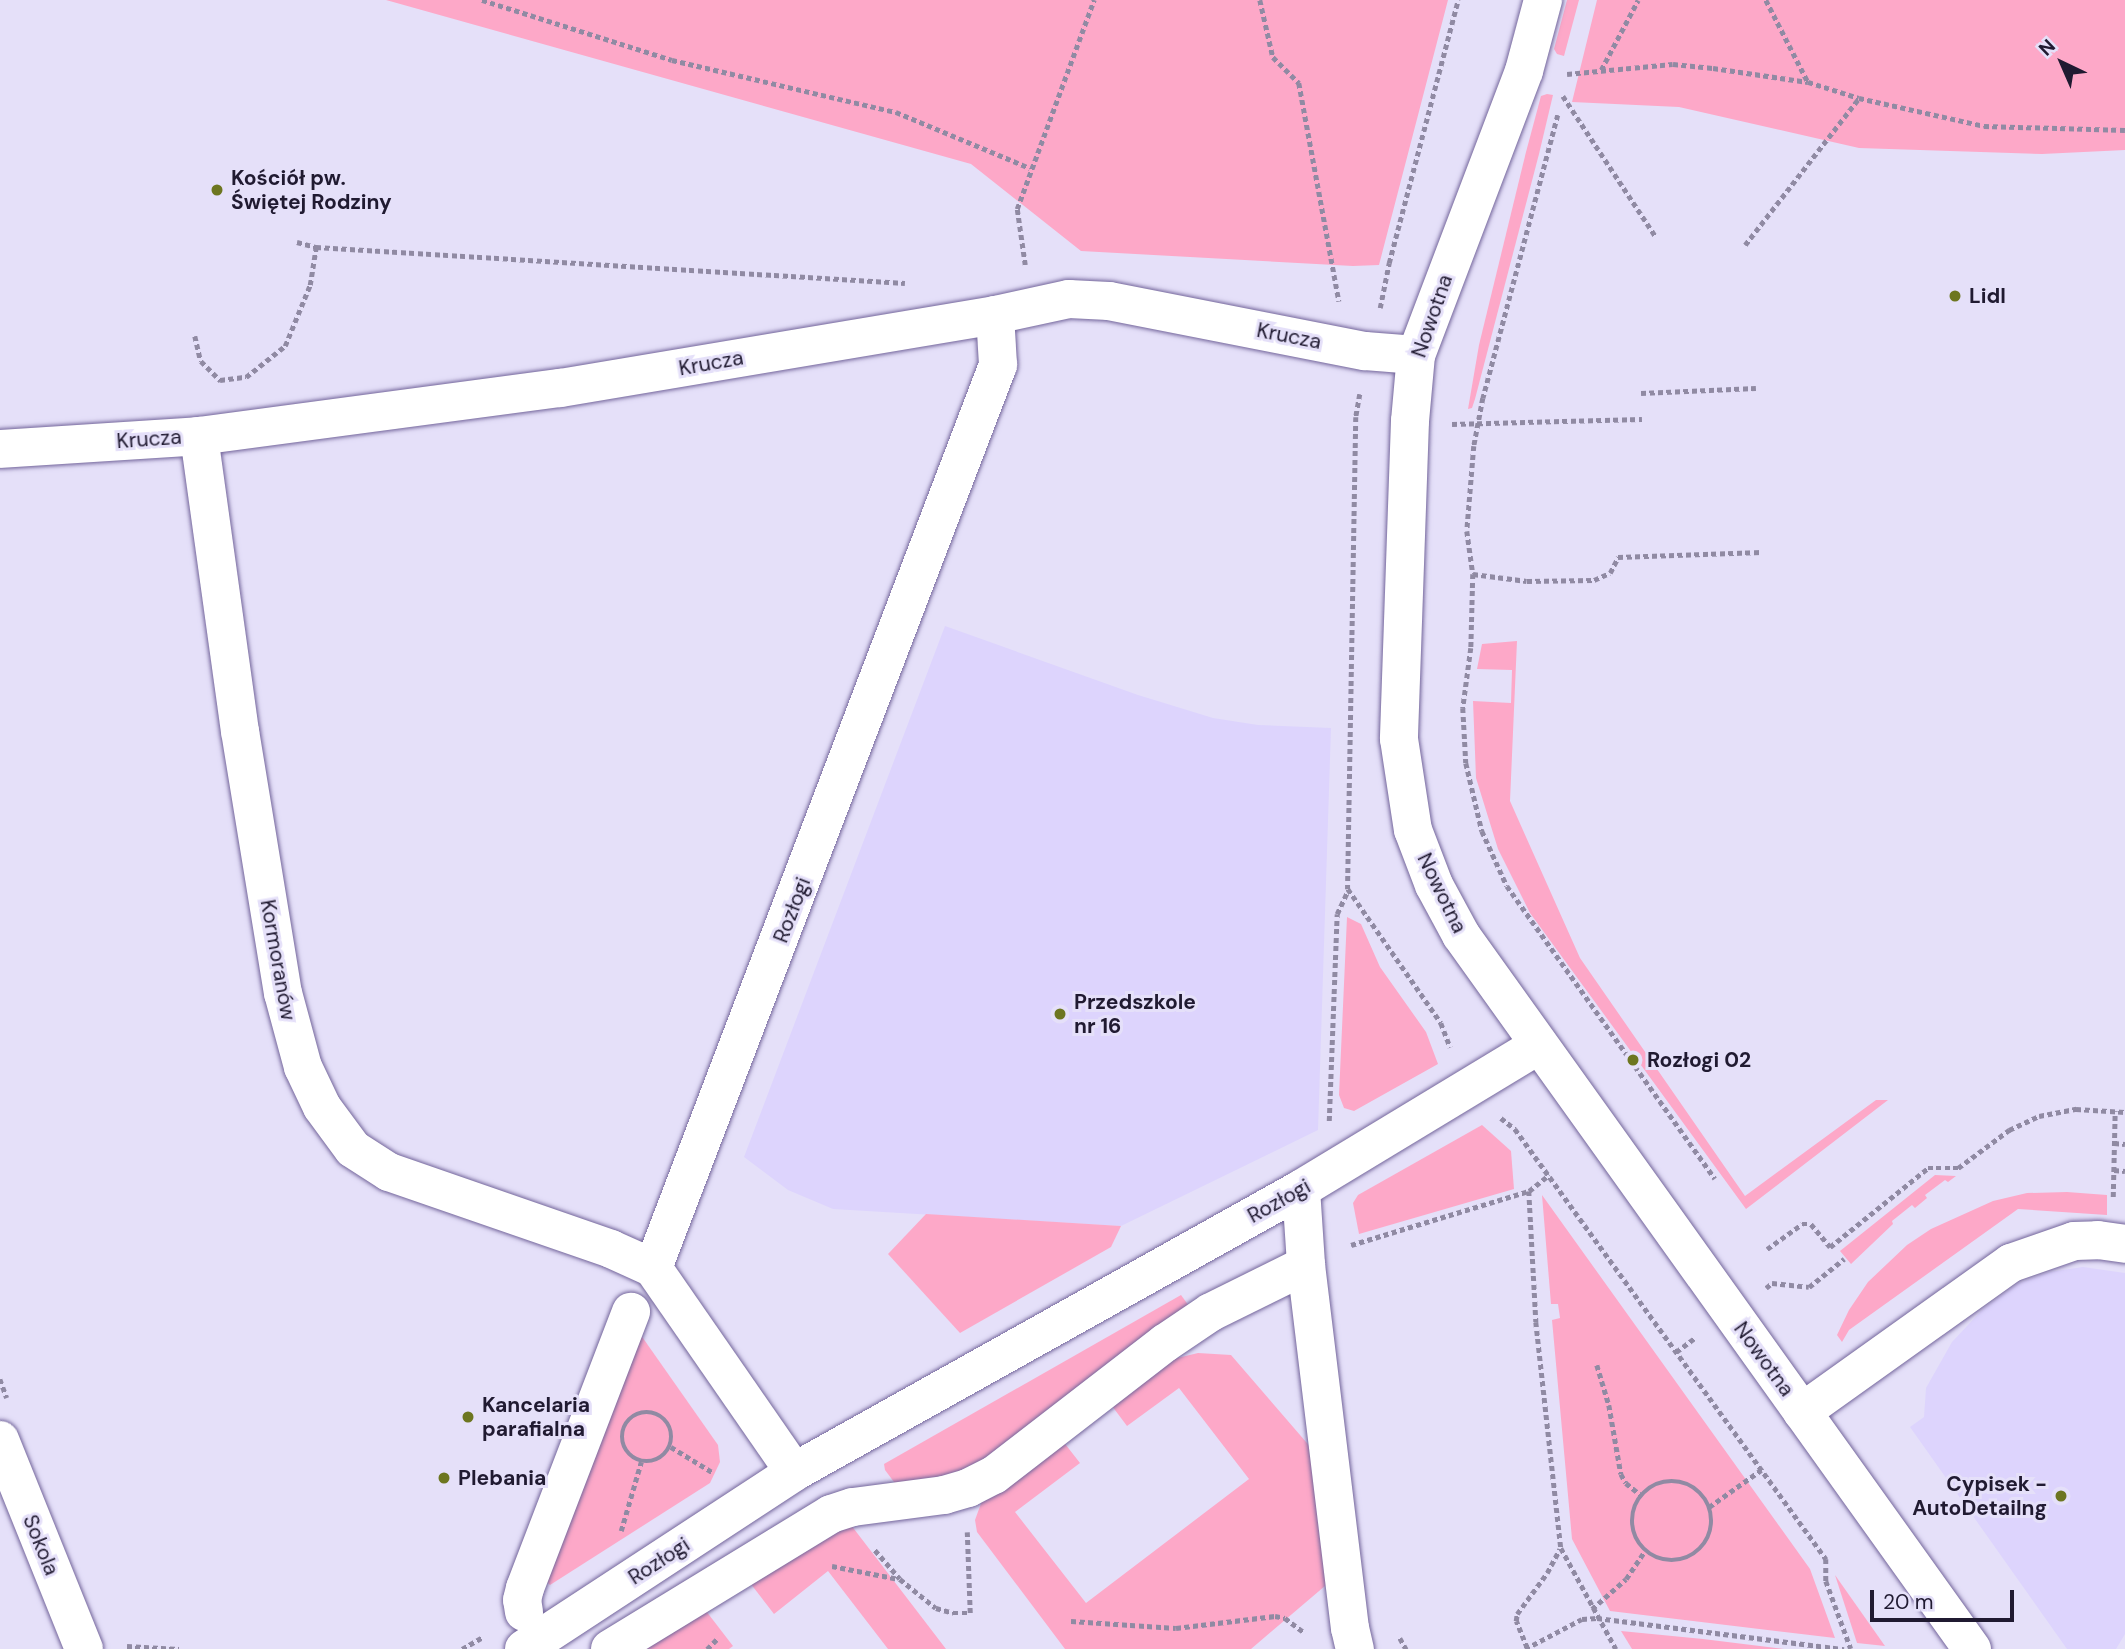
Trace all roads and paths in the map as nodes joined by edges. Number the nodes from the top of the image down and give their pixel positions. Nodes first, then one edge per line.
1 (482, 0) edge
2 (1260, 0) edge
3 (1458, 0) edge
4 (1543, 0) edge
5 (1638, 0) edge
6 (1766, 0) edge
7 (1094, 1) edge
8 (1570, 64) dead end
9 (1524, 71) junction
10 (1601, 71) junction
11 (1567, 74) junction
12 (1808, 82) junction
13 (1563, 96) junction
14 (1859, 98) junction
15 (2125, 130) edge
16 (1030, 168) junction
17 (1656, 237) dead end
18 (296, 242) dead end
19 (1745, 245) dead end
20 (316, 247) junction
21 (906, 283) dead end
22 (1032, 307) junction
23 (1342, 312) dead end
24 (995, 315) junction
25 (1378, 317) dead end
26 (195, 336) dead end
27 (1416, 355) junction
28 (220, 380) junction
29 (1756, 388) dead end
30 (223, 391) dead end
31 (1641, 393) dead end
32 (1642, 419) dead end
33 (1478, 425) junction
34 (199, 436) junction
35 (0, 449) edge
36 (1762, 552) dead end
37 (1474, 574) junction
38 (1348, 889) dead end
39 (1539, 1045) junction
40 (2115, 1111) junction
41 (2125, 1112) edge
42 (1329, 1135) dead end
43 (2114, 1143) junction
44 (2125, 1144) edge
45 (2113, 1170) junction
46 (2125, 1171) edge
47 (1549, 1175) dead end
48 (1714, 1180) dead end
49 (1301, 1189) junction
50 (1529, 1191) junction
51 (1350, 1232) dead end
52 (2119, 1243) edge
53 (1352, 1245) junction
54 (1767, 1249) dead end
55 (1353, 1258) dead end
56 (1844, 1259) dead end
57 (1306, 1265) junction
58 (653, 1268) junction
59 (1792, 1286) dead end
60 (631, 1312) dead end
61 (1597, 1364) dead end
62 (1802, 1412) junction
63 (0, 1440) edge
64 (671, 1447) junction
65 (641, 1462) junction
66 (1761, 1470) dead end
67 (794, 1472) junction
68 (723, 1479) dead end
69 (982, 1482) junction
70 (1642, 1495) junction
71 (1709, 1507) junction
72 (846, 1510) junction
73 (619, 1539) dead end
74 (1561, 1548) junction
75 (1645, 1551) junction
76 (1826, 1559) dead end
77 (1592, 1609) junction
78 (524, 1612) dead end
79 (1597, 1618) junction
80 (1071, 1621) dead end
81 (1293, 1625) dead end
82 (1394, 1629) dead end
83 (84, 1649) edge
84 (524, 1649) edge
85 (610, 1649) edge
86 (1355, 1649) edge
87 (1406, 1649) edge
88 (1526, 1649) edge
89 (1616, 1649) edge
90 (1844, 1649) edge
91 (1850, 1649) edge
92 (1972, 1649) edge

1 - 16 path
2 - 23 path
3 - 25 path
4 - 9 street, Nowotna
5 - 10 path
6 - 12 path
7 - 16 path
8 - 11 path
9 - 11 path
9 - 27 street, Nowotna
10 - 11 path
10 - 12 path
11 - 13 path
12 - 14 path
13 - 17 path
13 - 33 path
14 - 15 path
14 - 19 path
16 - 22 path
18 - 20 path
20 - 21 path
20 - 28 path
22 - 24 street, Krucza
22 - 27 street, Krucza
24 - 34 street, Krucza
24 - 58 street, Rozłogi
26 - 28 path
27 - 39 street, Nowotna
28 - 30 path
29 - 31 path
32 - 33 path
33 - 37 path
34 - 35 street, Krucza
34 - 58 street, Kormoranów
36 - 37 path
37 - 48 path
38 - 42 path
39 - 49 street, Rozłogi
39 - 62 street, Nowotna
40 - 41 path
40 - 43 path
40 - 54 path
43 - 44 path
43 - 45 path
45 - 46 path
45 - 52 path
47 - 50 path
49 - 57 street
49 - 67 street, Rozłogi
50 - 53 path
50 - 74 path
51 - 53 path
52 - 62 street
53 - 55 path
56 - 59 path
57 - 69 street
57 - 86 street
58 - 67 street
60 - 78 street
61 - 70 path
62 - 92 street, Nowotna
63 - 83 street, Sokola
64 - 65 path
64 - 65 path
64 - 68 path
65 - 73 path
66 - 71 path
67 - 84 street, Rozłogi
69 - 72 street
69 - 72 path
70 - 71 path
70 - 75 path
71 - 75 path
72 - 85 street
74 - 77 path
74 - 88 path
75 - 77 path
76 - 91 path
77 - 79 path
79 - 88 path
79 - 89 path
79 - 90 path
80 - 81 path
82 - 87 path

